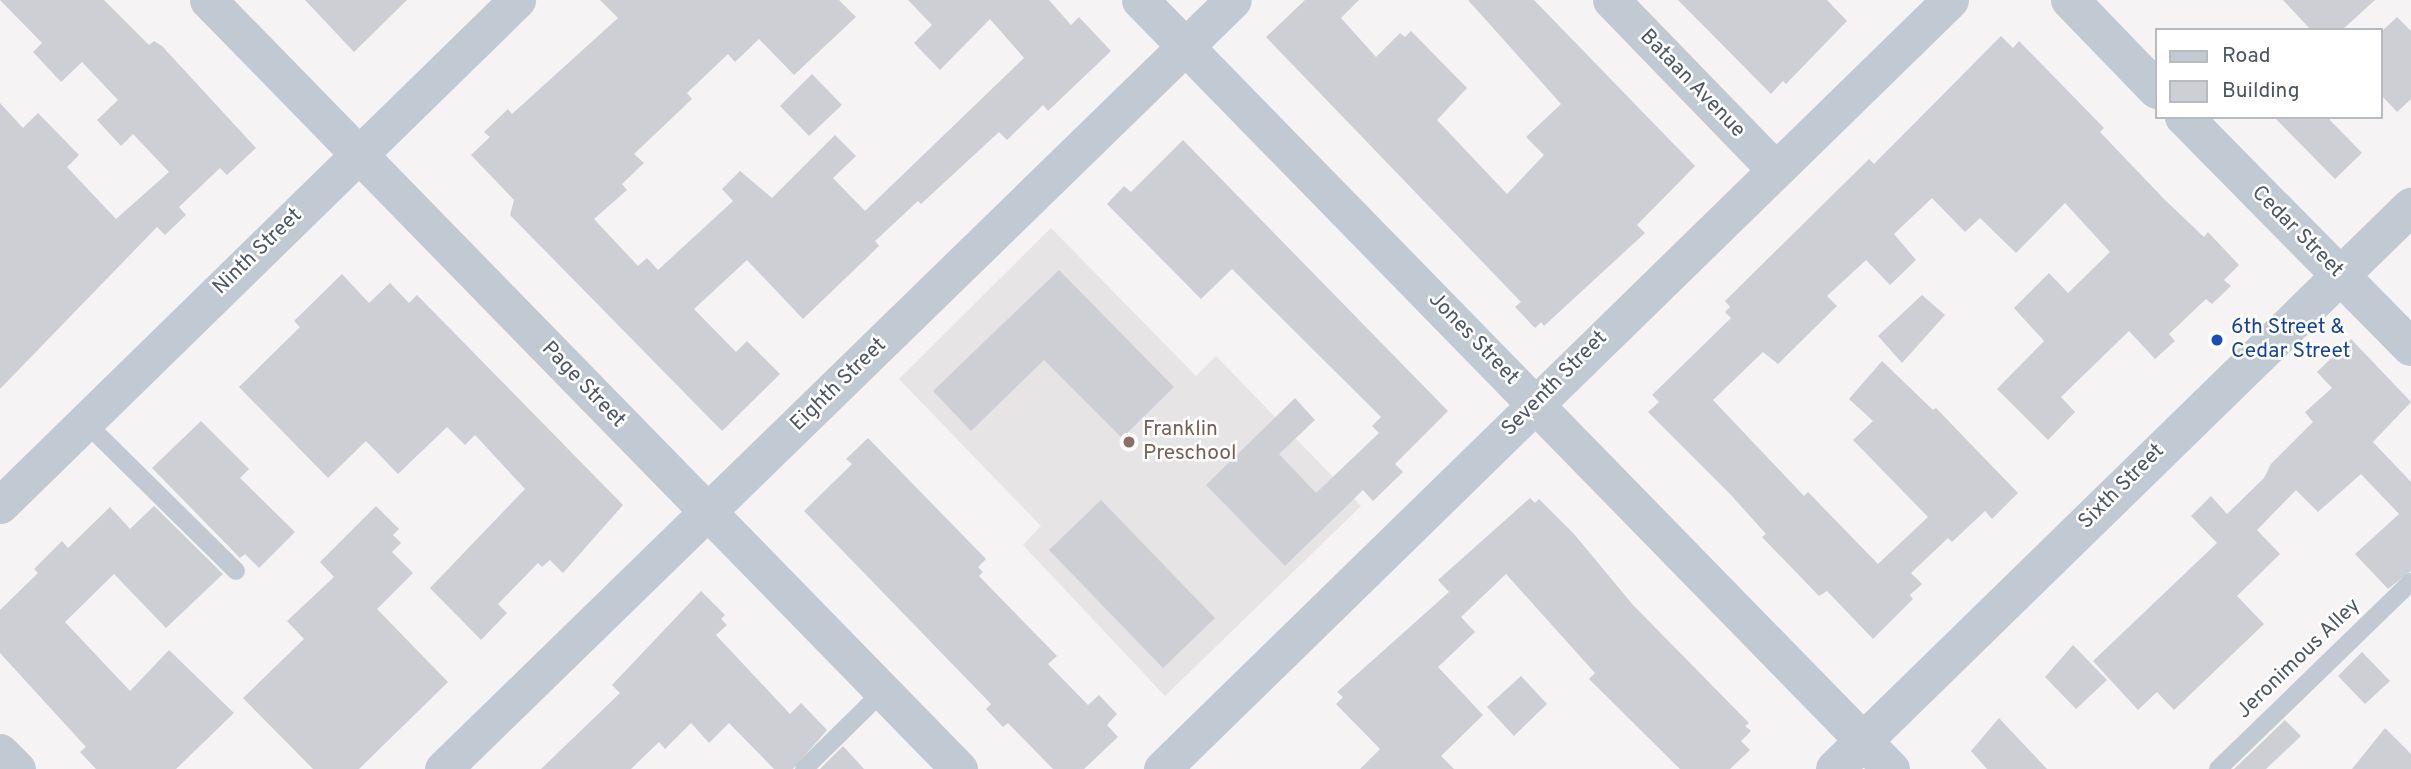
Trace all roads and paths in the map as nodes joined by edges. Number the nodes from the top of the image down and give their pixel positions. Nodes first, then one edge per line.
1 (208, 0) edge
2 (517, 0) edge
3 (1140, 0) edge
4 (1233, 0) edge
5 (1611, 0) edge
6 (1950, 0) edge
7 (2070, 0) edge
8 (1186, 46) junction
9 (2156, 89) edge
10 (2186, 119) edge
11 (358, 154) junction
12 (1774, 168) junction
13 (2411, 207) edge
14 (2340, 275) junction
15 (2411, 347) edge
16 (1535, 403) junction
17 (85, 422) junction
18 (0, 505) edge
19 (709, 513) junction
20 (236, 571) dead end
21 (2411, 582) edge
22 (883, 691) junction
23 (1864, 740) junction
24 (0, 752) edge
25 (17, 769) edge
26 (443, 769) edge
27 (804, 769) edge
28 (958, 769) edge
29 (1162, 769) edge
30 (1835, 769) edge
31 (1891, 769) edge
32 (2218, 769) edge

1 - 11 street, Page Street
2 - 11 street, Ninth Street
3 - 8 street, Jones Street
4 - 8 street, Eighth Street
5 - 12 street, Bataan Avenue
6 - 12 street, Seventh Street
7 - 9 street
8 - 16 street, Jones Street
8 - 19 street, Eighth Street
10 - 14 street, Cedar Street
11 - 17 street, Ninth Street
11 - 19 street, Page Street
12 - 16 street, Seventh Street
13 - 14 street, Sixth Street
14 - 15 street, Cedar Street
14 - 23 street, Sixth Street
16 - 23 street, Jones Street
16 - 29 street, Seventh Street
17 - 18 street, Ninth Street
17 - 20 lane
19 - 22 street, Page Street
19 - 26 street, Eighth Street
21 - 32 lane, Jeronimous Alley
22 - 27 lane
22 - 28 street, Page Street
23 - 30 street, Sixth Street
23 - 31 street, Jones Street
24 - 25 street

